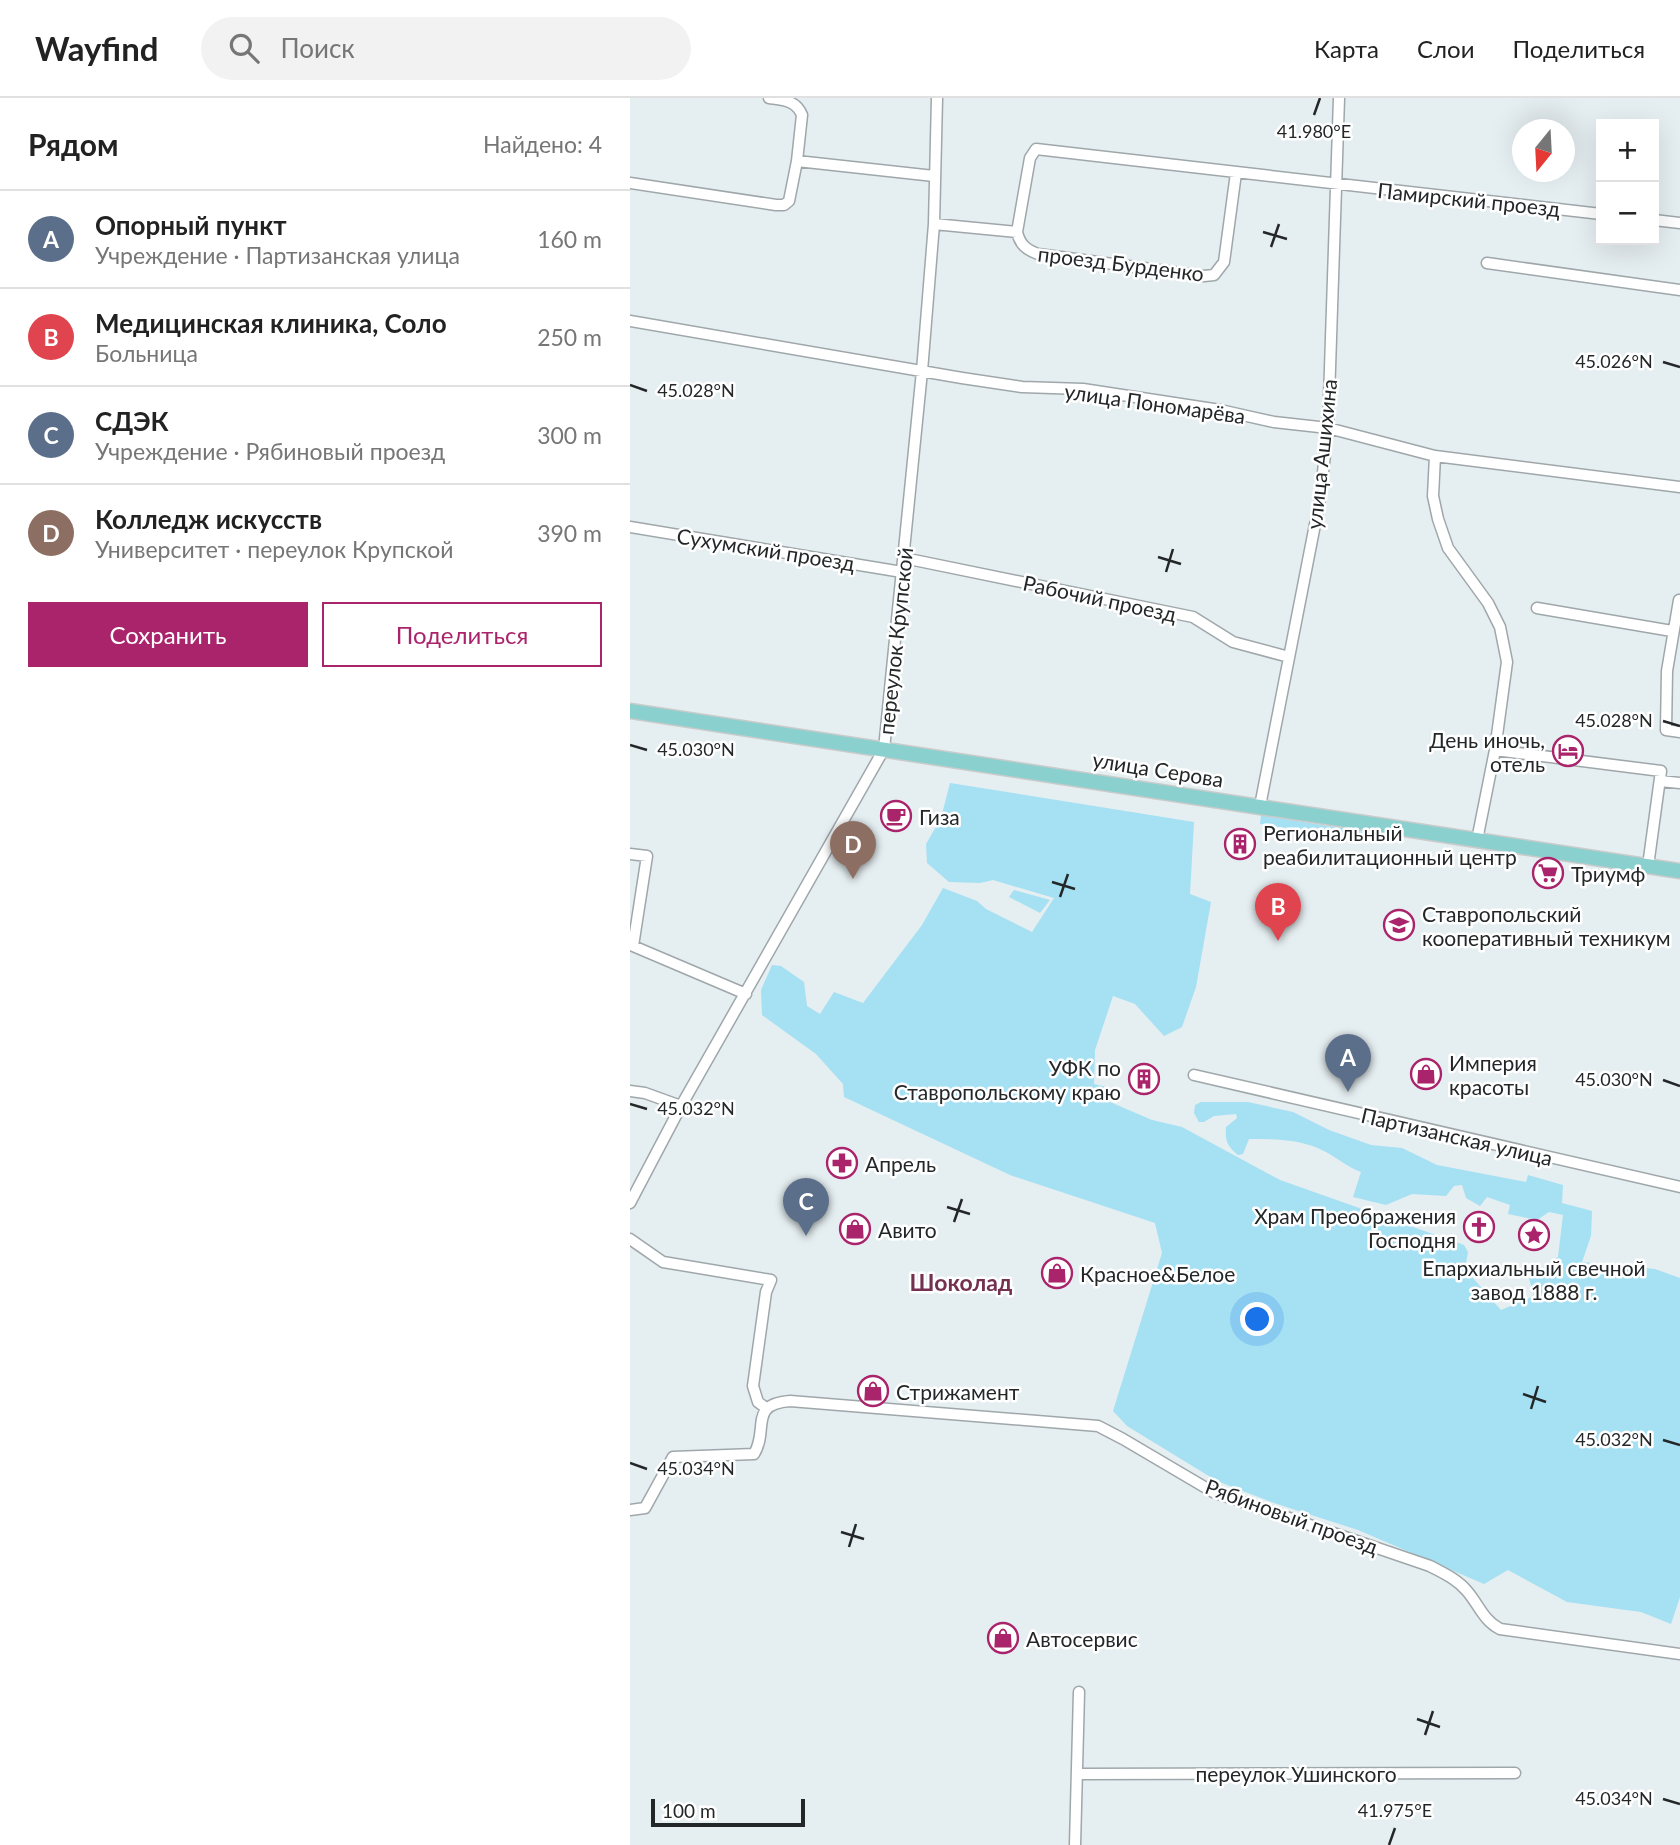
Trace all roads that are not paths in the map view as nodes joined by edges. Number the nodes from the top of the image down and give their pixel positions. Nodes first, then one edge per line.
1 (769, 98) edge
2 (937, 98) edge
3 (1339, 98) edge
4 (797, 161) junction
5 (1236, 173) junction
6 (934, 176) junction
7 (630, 183) edge
8 (1336, 184) junction
9 (1596, 213) edge
10 (1659, 221) edge
11 (1680, 223) edge
12 (934, 224) junction
13 (1017, 232) junction
14 (1487, 263) dead end
15 (1680, 290) edge
16 (630, 321) edge
17 (922, 371) junction
18 (1328, 428) junction
19 (1435, 456) junction
20 (1680, 488) edge
21 (630, 527) edge
22 (904, 558) junction
23 (902, 572) junction
24 (1679, 600) edge
25 (1537, 608) dead end
26 (1672, 631) junction
27 (1289, 657) junction
28 (630, 711) edge
29 (1680, 732) edge
30 (884, 749) junction
31 (1494, 750) junction
32 (1660, 781) junction
33 (1680, 783) edge
34 (1259, 806) junction
35 (1477, 840) junction
36 (630, 854) edge
37 (1648, 866) junction
38 (1680, 871) edge
39 (632, 945) edge
40 (746, 994) junction
41 (1194, 1076) dead end
42 (630, 1091) edge
43 (681, 1106) junction
44 (1680, 1186) edge
45 (630, 1203) edge
46 (630, 1239) edge
47 (766, 1408) junction
48 (630, 1510) edge
49 (1680, 1654) edge
50 (1079, 1692) dead end
51 (1515, 1773) dead end
52 (1078, 1774) junction
53 (1075, 1845) edge

1 - 4 street
2 - 6 street, переулок Крупской
3 - 8 street, улица Ашихина
4 - 6 street
4 - 7 street
5 - 8 street, проезд Бурденко
5 - 13 street, проезд Бурденко
5 - 13 street, проезд Бурденко
6 - 12 street, переулок Крупской
8 - 9 street, Памирский проезд
8 - 18 street, улица Ашихина
10 - 11 street
12 - 13 street, проезд Бурденко
12 - 17 street, переулок Крупской
14 - 15 street
16 - 17 street, улица Пономарёва
17 - 18 street, улица Пономарёва
17 - 22 street, переулок Крупской
18 - 19 street, улица Пономарёва
18 - 27 street, улица Ашихина
19 - 20 street, улица Пономарёва
19 - 31 street
21 - 23 street, Сухумский проезд
22 - 23 street, переулок Крупской
22 - 27 street, Рабочий проезд
23 - 30 street, переулок Крупской
24 - 26 street
25 - 26 street
26 - 29 street
27 - 34 street, улица Ашихина
28 - 30 main road, улица Серова
30 - 34 main road, улица Серова
30 - 40 street, переулок Крупской
31 - 32 street
31 - 35 street
32 - 33 street
32 - 37 street
34 - 35 main road, улица Серова
35 - 37 main road, улица Серова
36 - 39 street
37 - 38 main road, улица Серова
39 - 40 street
40 - 43 street, переулок Крупской
41 - 44 street, Партизанская улица
42 - 43 street
43 - 45 street, переулок Крупской
46 - 47 street
47 - 48 street
47 - 49 street, Рябиновый проезд
50 - 52 street
51 - 52 street, переулок Ушинского
52 - 53 street

